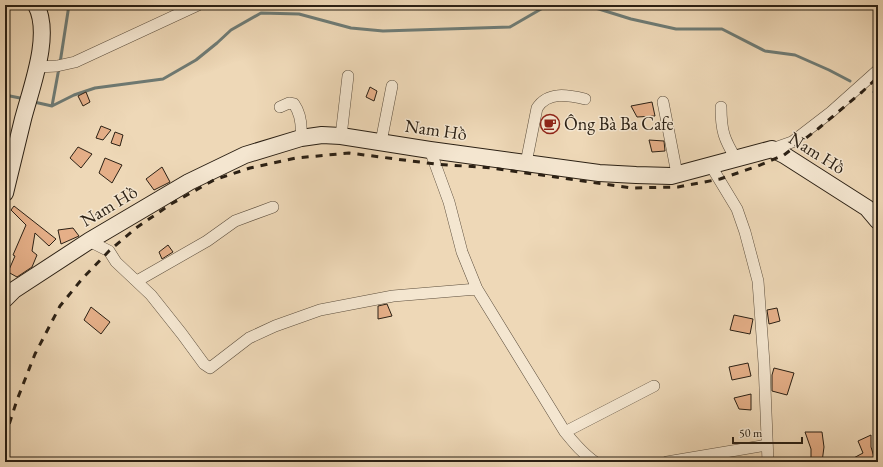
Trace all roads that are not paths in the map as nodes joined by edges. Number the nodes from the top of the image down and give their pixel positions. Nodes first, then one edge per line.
1 (36, 5) edge
2 (198, 5) edge
3 (878, 70) edge
4 (37, 72) junction
5 (348, 76) dead end
6 (392, 86) dead end
7 (585, 99) dead end
8 (663, 102) dead end
9 (280, 107) dead end
10 (721, 107) dead end
11 (341, 136) junction
12 (301, 138) junction
13 (381, 142) junction
14 (772, 149) junction
15 (430, 150) junction
16 (736, 159) junction
17 (526, 163) junction
18 (711, 166) junction
19 (677, 174) junction
20 (5, 193) edge
21 (273, 207) dead end
22 (878, 221) edge
23 (89, 241) junction
24 (137, 281) junction
25 (477, 289) junction
26 (5, 299) edge
27 (654, 386) dead end
28 (565, 432) junction
29 (767, 445) junction
30 (595, 462) edge
31 (667, 462) edge
32 (768, 462) edge

1 - 4 street
2 - 4 street
3 - 14 street
4 - 20 street
5 - 11 street
6 - 13 street
7 - 17 street
8 - 19 street
9 - 12 street
10 - 16 street
11 - 12 street, Nam Hồ
11 - 13 street, Nam Hồ
12 - 23 street, Nam Hồ
13 - 15 street, Nam Hồ
14 - 16 street, Nam Hồ
14 - 22 street, Nam Hồ
15 - 17 street, Nam Hồ
15 - 25 street
16 - 18 street, Nam Hồ
17 - 19 street, Nam Hồ
18 - 19 street, Nam Hồ
18 - 29 street
21 - 24 street
23 - 24 street
23 - 26 street, Nam Hồ
24 - 25 street
25 - 28 street
27 - 28 street
28 - 30 street
29 - 31 street
29 - 32 street

